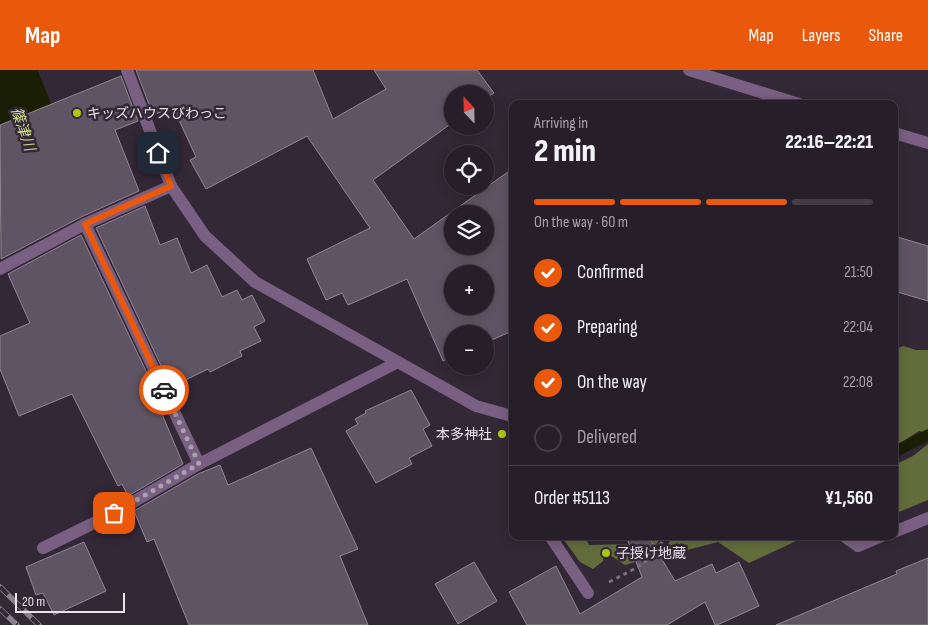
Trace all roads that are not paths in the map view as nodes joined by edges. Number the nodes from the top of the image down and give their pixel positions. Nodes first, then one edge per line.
1 (127, 70) edge
2 (689, 70) edge
3 (786, 100) edge
4 (898, 134) edge
5 (928, 143) edge
6 (171, 186) junction
7 (85, 224) junction
8 (0, 269) edge
9 (398, 362) junction
10 (509, 415) edge
11 (199, 464) junction
12 (928, 518) edge
13 (898, 530) edge
14 (553, 540) edge
15 (850, 540) edge
16 (872, 540) edge
17 (44, 548) dead end
18 (588, 593) road end

1 - 6 street
2 - 3 street
4 - 5 street
6 - 7 street
6 - 9 street
7 - 8 street
7 - 11 street
9 - 10 street
9 - 11 street
11 - 17 street
12 - 13 street
14 - 18 street
15 - 16 street

